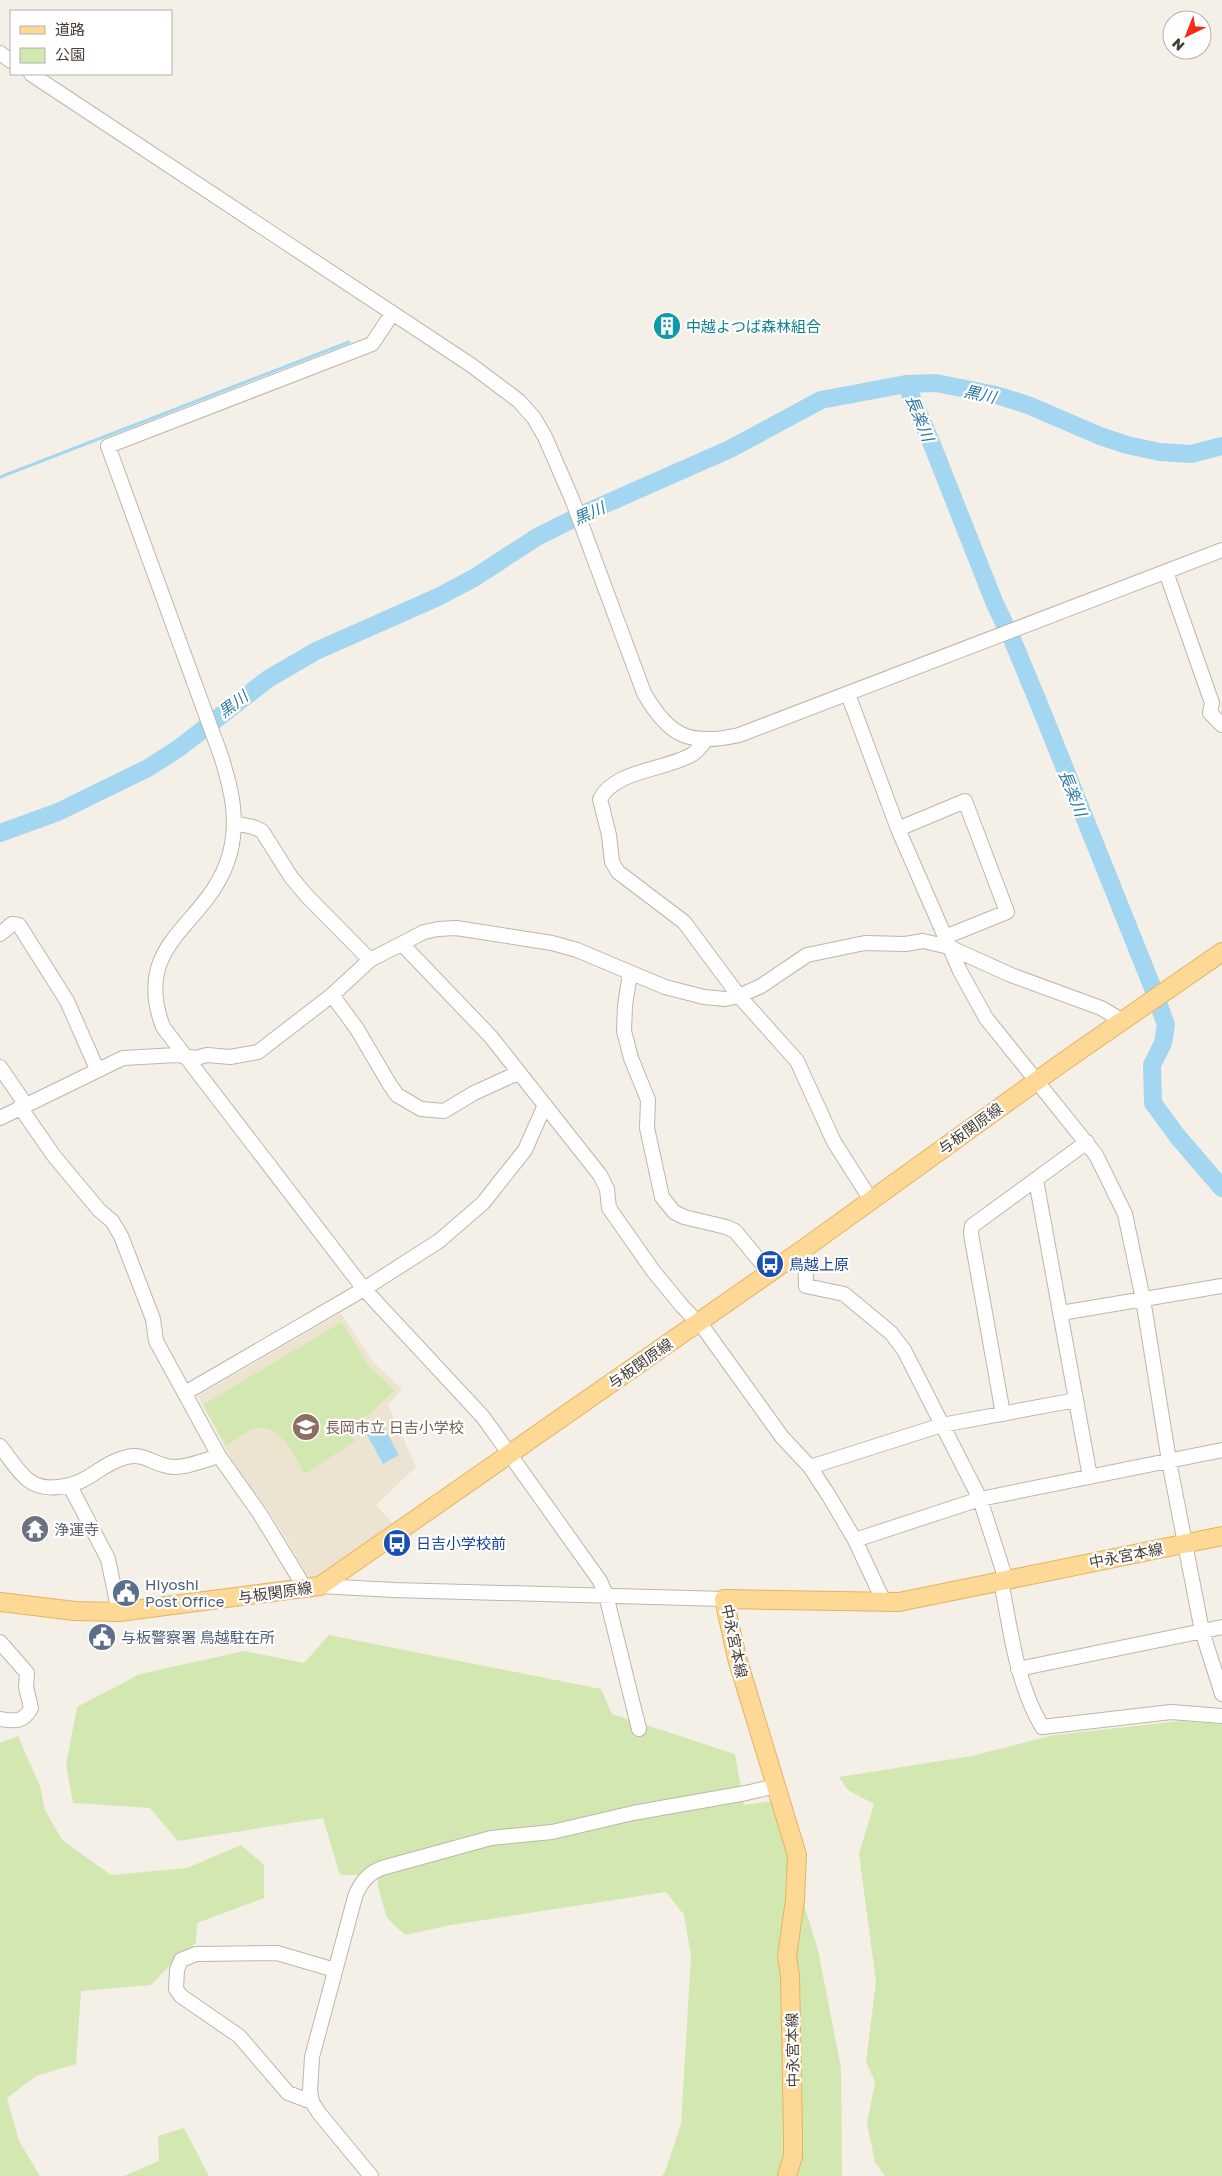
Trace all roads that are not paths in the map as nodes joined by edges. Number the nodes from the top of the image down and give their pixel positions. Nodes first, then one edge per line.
1 (33, 75) edge
2 (392, 314) junction
3 (1222, 550) edge
4 (1166, 572) junction
5 (848, 694) junction
6 (1222, 725) edge
7 (705, 741) junction
8 (234, 823) junction
9 (898, 829) junction
10 (0, 934) edge
11 (947, 942) junction
12 (402, 944) junction
13 (1222, 952) edge
14 (370, 960) junction
15 (630, 973) junction
16 (332, 995) junction
17 (739, 996) junction
18 (1123, 1021) junction
19 (187, 1055) junction
20 (0, 1067) edge
21 (97, 1069) junction
22 (518, 1073) junction
23 (1036, 1081) junction
24 (545, 1105) junction
25 (23, 1106) junction
26 (0, 1118) edge
27 (1087, 1142) junction
28 (1036, 1180) junction
29 (871, 1200) junction
30 (804, 1248) junction
31 (769, 1272) junction
32 (1222, 1286) edge
33 (364, 1289) junction
34 (1143, 1299) junction
35 (1061, 1313) junction
36 (698, 1322) junction
37 (185, 1393) junction
38 (1076, 1400) junction
39 (1003, 1414) junction
40 (942, 1425) junction
41 (0, 1446) edge
42 (1222, 1450) edge
43 (510, 1453) junction
44 (219, 1456) junction
45 (1169, 1461) junction
46 (810, 1467) junction
47 (1090, 1476) junction
48 (70, 1486) junction
49 (980, 1499) junction
50 (1222, 1536) edge
51 (855, 1540) junction
52 (1185, 1544) junction
53 (1004, 1581) junction
54 (313, 1587) junction
55 (606, 1595) junction
56 (724, 1599) junction
57 (0, 1602) edge
58 (884, 1602) junction
59 (119, 1612) junction
60 (1222, 1627) edge
61 (1202, 1631) junction
62 (0, 1642) edge
63 (1018, 1669) junction
64 (1222, 1694) edge
65 (1222, 1716) edge
66 (0, 1719) edge
67 (639, 1729) dead end
68 (776, 1786) junction
69 (335, 1970) junction
70 (312, 2102) junction
71 (371, 2176) edge
72 (786, 2176) edge

1 - 2 street
2 - 7 street
2 - 8 street
3 - 4 street
4 - 5 street
4 - 6 street
5 - 7 street
5 - 9 street
7 - 17 street
8 - 14 street
8 - 19 street
9 - 11 street
9 - 11 street
10 - 21 street
11 - 17 street
11 - 18 street
11 - 23 street
12 - 14 street
12 - 15 street
12 - 22 street
13 - 18 main road, 与板関原線
14 - 16 street
15 - 17 street
15 - 31 street
16 - 19 street
16 - 22 street
17 - 29 street
18 - 23 main road, 与板関原線
19 - 21 street
19 - 33 street
20 - 25 street
21 - 25 street
22 - 24 street
23 - 27 street
23 - 29 main road, 与板関原線
24 - 33 street
24 - 36 street
25 - 26 street
25 - 37 street
27 - 28 street
27 - 34 street
28 - 35 street
28 - 39 street
29 - 30 main road, 与板関原線
30 - 31 main road, 与板関原線
30 - 40 street
31 - 36 main road, 与板関原線
32 - 34 street
33 - 37 street
33 - 43 street
34 - 35 street
34 - 45 street
35 - 38 street
36 - 43 main road, 与板関原線
36 - 46 street
37 - 44 street
38 - 39 street
38 - 47 street
39 - 40 street
40 - 46 street
40 - 49 street
41 - 48 street
42 - 45 street
43 - 54 main road, 与板関原線
43 - 55 street
44 - 48 street
44 - 54 street
45 - 47 street
45 - 52 street
46 - 51 street
47 - 49 street
48 - 59 street
49 - 51 street
49 - 53 street
50 - 52 main road, 中永宮本線
51 - 58 street
52 - 53 main road, 中永宮本線
52 - 61 street
53 - 58 main road, 中永宮本線
53 - 63 street
54 - 55 street
54 - 59 main road, 与板関原線
55 - 56 street
55 - 67 street
56 - 58 main road, 中永宮本線
56 - 68 main road, 中永宮本線
57 - 59 main road, 与板関原線
60 - 61 street
61 - 63 street
61 - 64 street
62 - 66 street
63 - 65 street
68 - 69 street
68 - 72 main road, 中永宮本線
69 - 70 street
69 - 70 street
70 - 71 street

